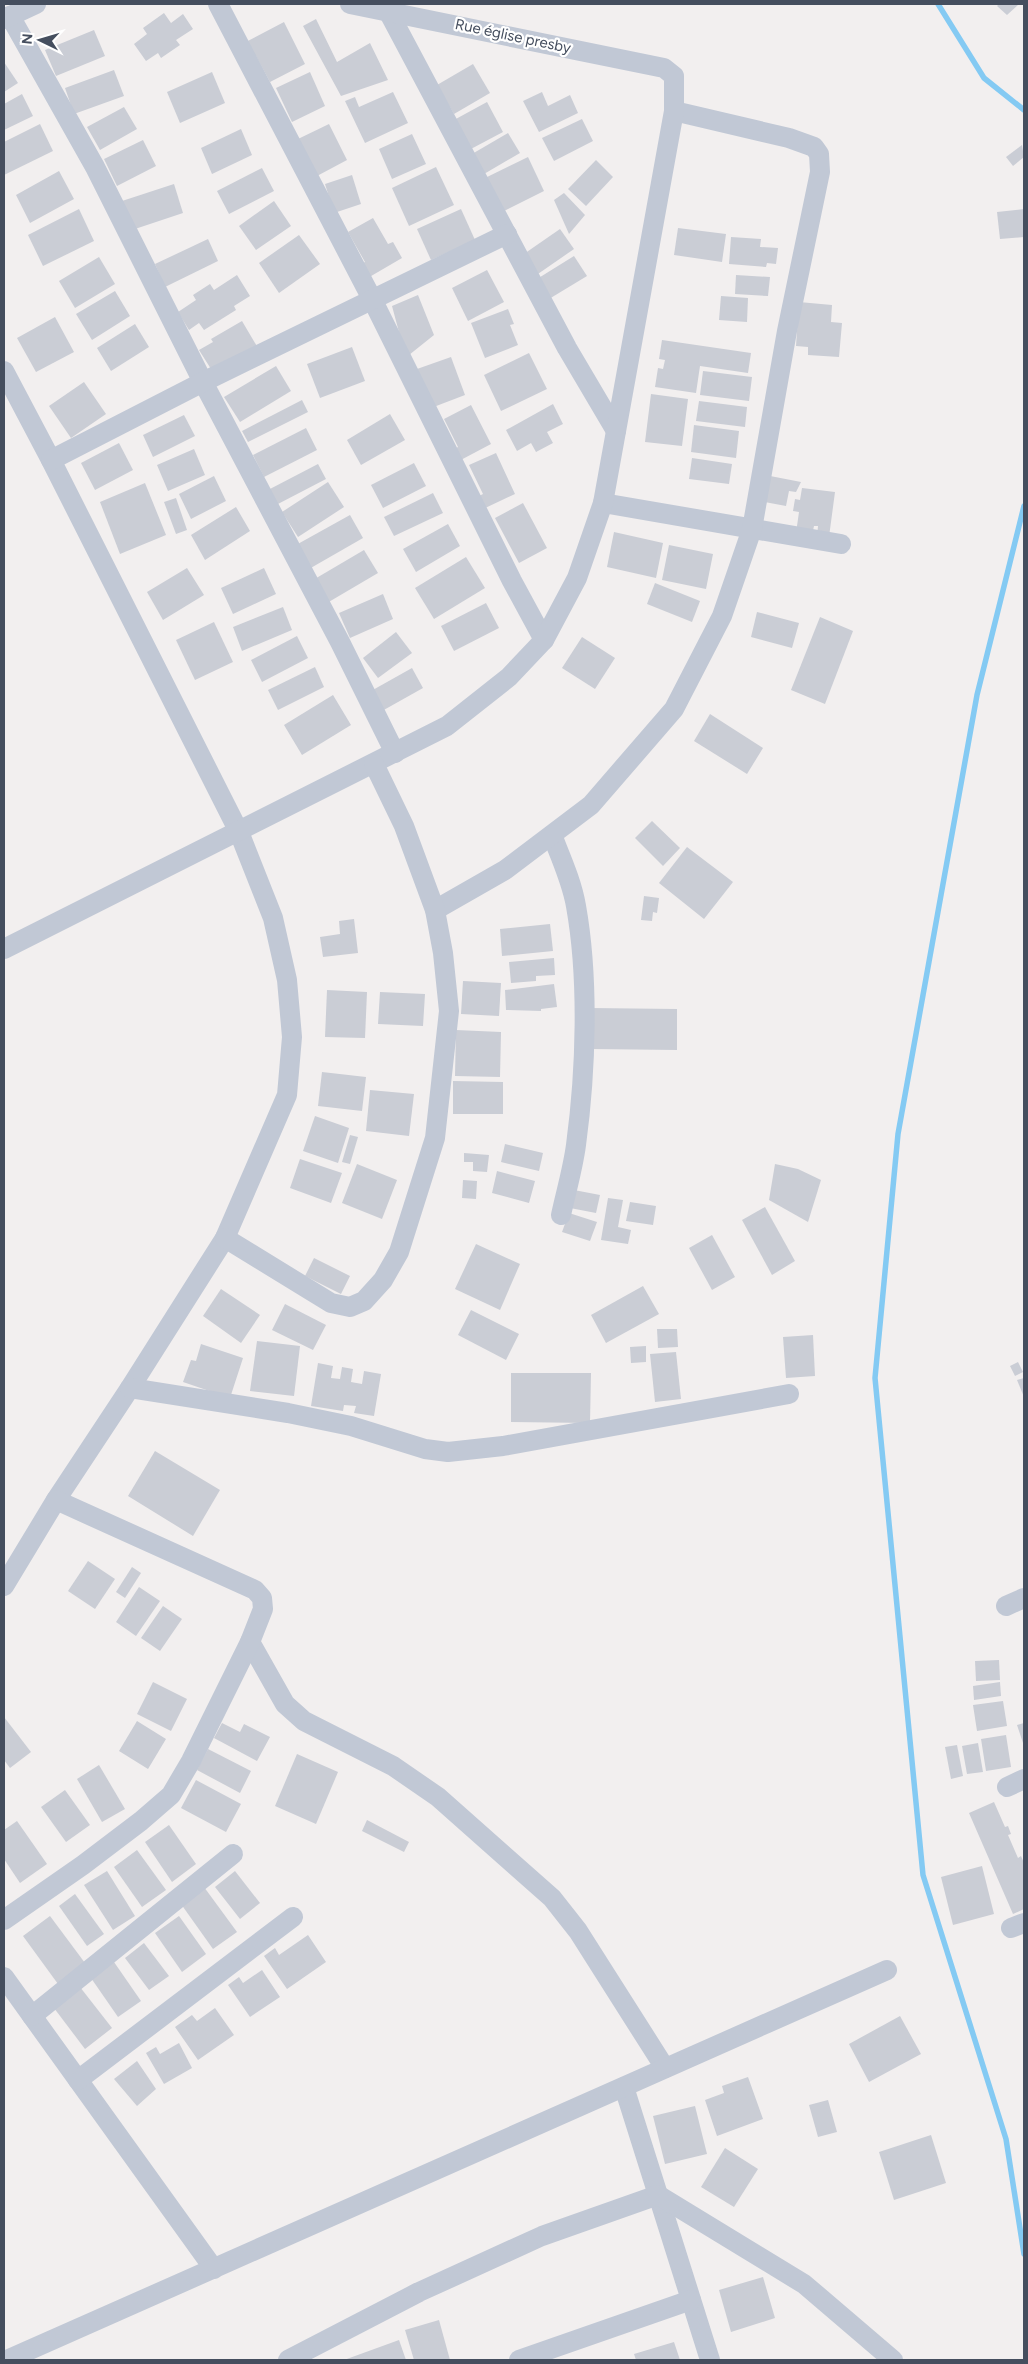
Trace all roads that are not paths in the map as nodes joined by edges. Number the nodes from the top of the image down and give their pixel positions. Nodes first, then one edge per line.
1 (36, 4) edge
2 (218, 4) edge
3 (350, 4) edge
4 (388, 11) junction
5 (439, 12) edge
6 (7, 18) edge
7 (674, 111) junction
8 (507, 234) junction
9 (372, 299) junction
10 (4, 372) edge
11 (203, 382) junction
12 (616, 430) junction
13 (51, 460) junction
14 (603, 503) junction
15 (752, 528) junction
16 (841, 544) dead end
17 (544, 640) junction
18 (395, 753) junction
19 (374, 764) junction
20 (239, 832) junction
21 (552, 835) junction
22 (435, 910) junction
23 (4, 949) edge
24 (561, 1215) dead end
25 (225, 1238) junction
26 (130, 1388) junction
27 (789, 1394) dead end
28 (56, 1500) junction
29 (4, 1586) edge
30 (250, 1642) junction
31 (233, 1854) dead end
32 (293, 1917) dead end
33 (4, 1920) edge
34 (887, 1970) dead end
35 (4, 1977) edge
36 (32, 2016) junction
37 (665, 2068) junction
38 (78, 2080) junction
39 (624, 2087) junction
40 (658, 2195) junction
41 (214, 2268) junction
42 (691, 2300) junction
43 (7, 2360) edge
44 (288, 2360) edge
45 (519, 2360) edge
46 (710, 2360) edge
47 (893, 2360) edge

1 - 6 street
2 - 9 street
3 - 4 street, Rue église presby
4 - 5 street, Rue église presby
4 - 8 street
5 - 7 street, Rue église presby
6 - 11 street
7 - 12 street
7 - 15 street
8 - 9 street
8 - 12 street
9 - 11 street
9 - 17 street
10 - 13 street
11 - 13 street
11 - 18 street
12 - 14 street
13 - 20 street
14 - 15 street
14 - 17 street
15 - 16 street
15 - 21 street
17 - 18 street
18 - 19 street
19 - 20 street
19 - 22 street
20 - 23 street
20 - 25 street
21 - 22 street
21 - 24 street
22 - 25 street
25 - 26 street
26 - 27 street
26 - 28 street
28 - 29 street
28 - 30 street
30 - 33 street
30 - 37 street
31 - 36 street
32 - 38 street
34 - 37 street
35 - 36 street
36 - 38 street
37 - 39 street
38 - 41 street
39 - 40 street
39 - 41 street
40 - 42 street
40 - 44 street
40 - 47 street
41 - 43 street
42 - 45 street
42 - 46 street

